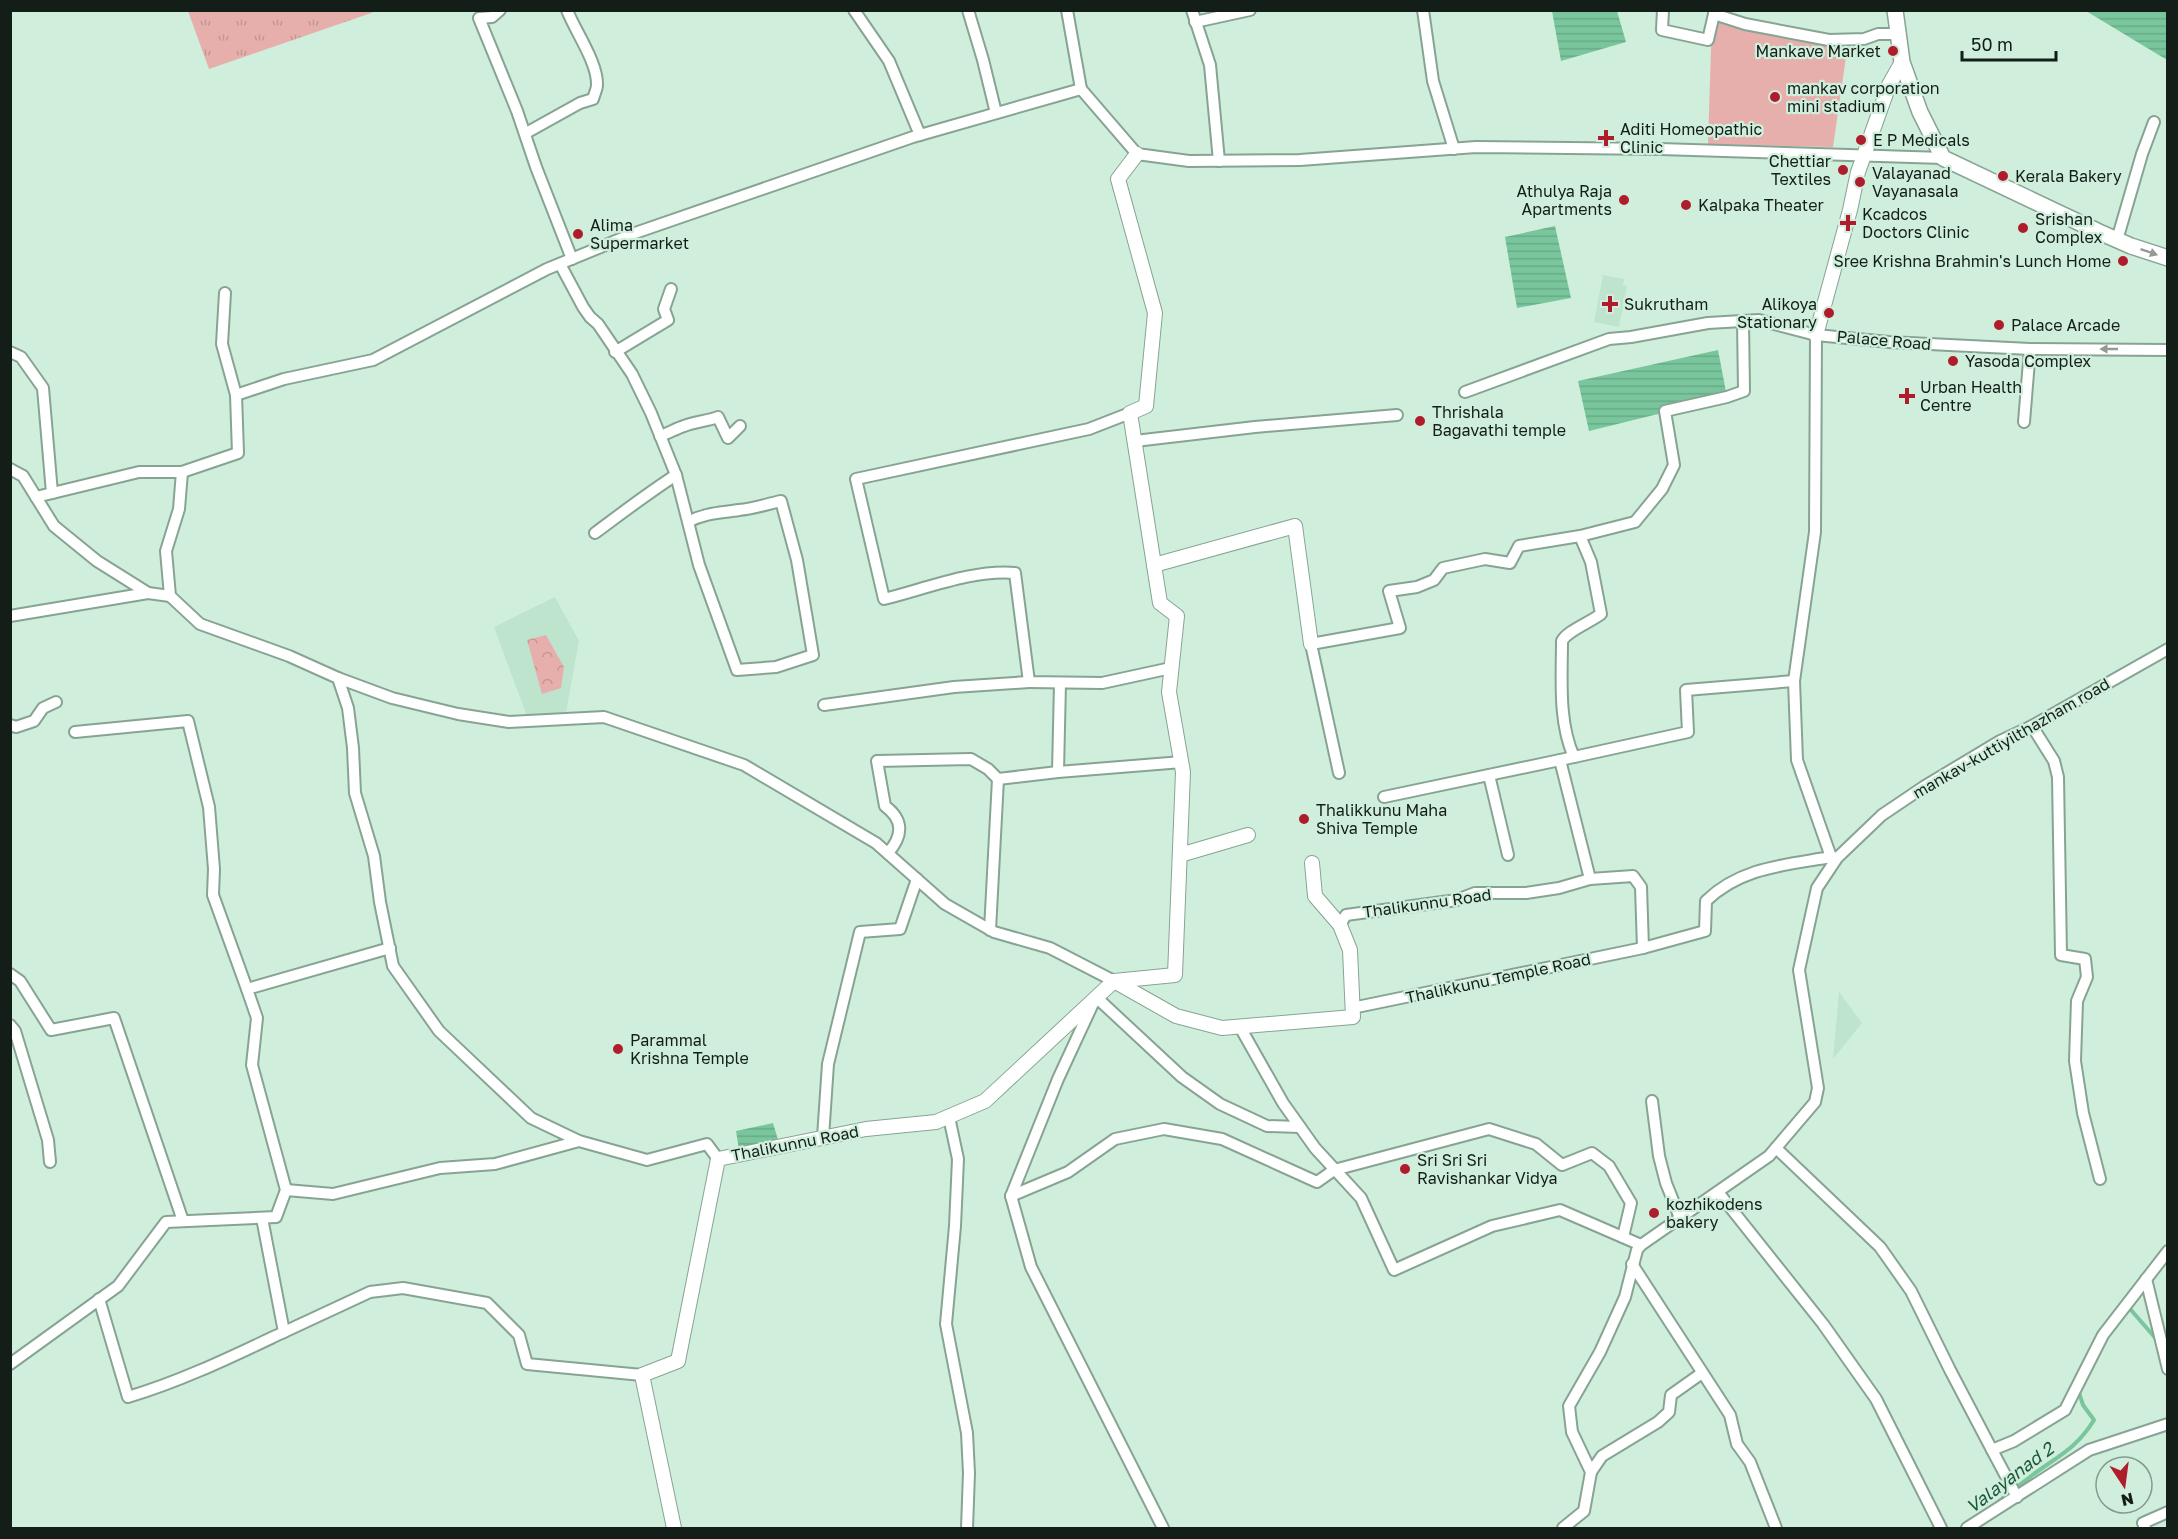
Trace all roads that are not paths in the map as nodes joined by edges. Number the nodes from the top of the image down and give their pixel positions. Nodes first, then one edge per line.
1 (500, 10) edge
2 (567, 10) edge
3 (854, 10) edge
4 (968, 10) edge
5 (1067, 10) edge
6 (1192, 10) edge
7 (1250, 10) edge
8 (1423, 10) edge
9 (1663, 10) edge
10 (1895, 10) edge
11 (1715, 12) edge
12 (1195, 22) junction
13 (1898, 34) junction
14 (1902, 62) junction
15 (1081, 89) junction
16 (996, 113) junction
17 (2154, 122) dead end
18 (526, 133) junction
19 (920, 135) junction
20 (1454, 149) junction
21 (1137, 154) junction
22 (1866, 154) junction
23 (1943, 158) junction
24 (1219, 161) junction
25 (2117, 240) junction
26 (2168, 258) edge
27 (572, 259) junction
28 (560, 264) junction
29 (671, 289) dead end
30 (225, 293) dead end
31 (1743, 321) junction
32 (1816, 335) junction
33 (2030, 349) junction
34 (2168, 350) edge
35 (10, 352) edge
36 (615, 352) junction
37 (1465, 392) dead end
38 (236, 395) junction
39 (1130, 413) junction
40 (1397, 416) dead end
41 (2024, 422) dead end
42 (740, 426) dead end
43 (660, 436) junction
44 (1134, 441) junction
45 (10, 469) edge
46 (182, 472) junction
47 (676, 475) junction
48 (51, 493) junction
49 (36, 497) junction
50 (688, 522) junction
51 (595, 533) dead end
52 (1580, 536) junction
53 (1154, 565) junction
54 (148, 593) junction
55 (170, 596) junction
56 (10, 616) edge
57 (1311, 644) junction
58 (2168, 649) edge
59 (1171, 668) junction
60 (338, 678) junction
61 (1794, 681) junction
62 (1029, 682) junction
63 (1060, 683) junction
64 (57, 702) dead end
65 (824, 705) dead end
66 (10, 725) edge
67 (2032, 726) junction
68 (75, 732) dead end
69 (1574, 757) junction
70 (1560, 760) junction
71 (1182, 762) junction
72 (1058, 772) junction
73 (1339, 773) dead end
74 (1489, 775) junction
75 (998, 779) junction
76 (1384, 797) dead end
77 (1248, 834) dead end
78 (888, 853) junction
79 (1180, 855) junction
80 (1508, 855) dead end
81 (1834, 857) junction
82 (1312, 862) dead end
83 (917, 879) junction
84 (1590, 879) junction
85 (1340, 925) junction
86 (990, 930) junction
87 (390, 948) junction
88 (1643, 948) junction
89 (10, 974) edge
90 (1114, 981) junction
91 (247, 989) junction
92 (1096, 997) junction
93 (1352, 1008) junction
94 (10, 1024) edge
95 (1240, 1026) junction
96 (1652, 1101) dead end
97 (949, 1117) junction
98 (1300, 1127) junction
99 (823, 1137) junction
100 (579, 1140) junction
101 (1776, 1148) junction
102 (718, 1159) junction
103 (50, 1162) dead end
104 (1334, 1170) junction
105 (2100, 1179) dead end
106 (286, 1190) junction
107 (1718, 1192) junction
108 (1011, 1196) junction
109 (262, 1218) junction
110 (1680, 1218) junction
111 (183, 1221) junction
112 (1623, 1238) junction
113 (1641, 1245) junction
114 (2168, 1251) edge
115 (1632, 1264) junction
116 (2146, 1279) junction
117 (99, 1299) junction
118 (284, 1332) junction
119 (10, 1364) edge
120 (2168, 1369) edge
121 (1702, 1373) junction
122 (642, 1375) junction
123 (2168, 1424) edge
124 (1992, 1450) junction
125 (1591, 1472) junction
126 (2017, 1497) junction
127 (2168, 1512) edge
128 (2144, 1526) edge
129 (674, 1528) edge
130 (967, 1528) edge
131 (1163, 1528) edge
132 (1563, 1528) edge
133 (1776, 1528) edge
134 (1941, 1528) edge
135 (1968, 1528) edge

1 - 18 street
2 - 18 street
3 - 19 street
4 - 16 street
5 - 15 street
6 - 12 street
7 - 12 street
8 - 20 street
9 - 11 street
10 - 13 main road
11 - 13 street
12 - 24 street
13 - 14 main road
14 - 22 street
14 - 23 main road
15 - 16 street
15 - 21 street
16 - 19 street
17 - 25 street
18 - 27 street
19 - 27 street
20 - 22 street
20 - 24 street
21 - 24 street
21 - 39 street
22 - 23 street
22 - 32 street
23 - 25 main road
25 -> 26 main road
27 - 28 street
28 - 36 street
28 - 38 street
29 - 36 street
30 - 38 street
31 - 32 street, Palace Road
31 - 37 street, Palace Road
31 - 52 street
32 - 33 street, Palace Road
32 - 61 street
34 -> 33 street, Palace Road
33 - 41 street
35 - 48 street
36 - 43 street
38 - 46 street
39 - 44 street
39 - 62 street
40 - 44 street
42 - 43 street
43 - 47 street
44 - 53 street
45 - 49 street
46 - 48 street
46 - 55 street
47 - 50 street
47 - 51 street
48 - 49 street
49 - 54 street
50 - 50 street
52 - 57 street
52 - 69 street
53 - 57 street
53 - 59 street
54 - 55 street
54 - 56 street
55 - 60 street
57 - 73 street
58 - 67 street, mankav-kuttiyilthazham road
59 - 63 street
59 - 71 street
60 - 78 street
60 - 87 street
61 - 69 street
61 - 81 street
62 - 63 street
62 - 65 street
63 - 72 street
64 - 66 street
67 - 81 street, mankav-kuttiyilthazham road
67 - 105 street
68 - 91 street
69 - 70 street
70 - 74 street
70 - 84 street
71 - 72 street
71 - 79 street
72 - 75 street
74 - 76 street
74 - 80 street
75 - 78 street
75 - 86 street
77 - 79 street
78 - 83 street
79 - 90 street
81 - 88 street
81 - 101 street, mankav-kuttiyilthazham road
82 - 85 street
83 - 86 street
83 - 99 street
84 - 85 street, Thalikunnu Road
84 - 88 street, Thalikunnu Road
85 - 93 street
86 - 90 street
87 - 91 street
87 - 100 street
88 - 93 street, Thalikkunu Temple Road
89 - 111 street
90 - 92 street, Thalikunnu Road
90 - 95 street
91 - 106 street
92 - 97 street, Thalikunnu Road
92 - 98 street
92 - 108 street
93 - 95 street
94 - 103 street
95 - 98 street
96 - 110 street
97 - 99 street, Thalikunnu Road
97 - 130 street
98 - 104 street
99 - 102 street, Thalikunnu Road
100 - 102 street
100 - 106 street
101 - 107 street, mankav-kuttiyilthazham road
101 - 124 street
102 - 122 street, Thalikunnu Road
104 - 108 street
104 - 112 street
104 - 112 street
106 - 109 street
107 - 110 street, mankav-kuttiyilthazham road
107 - 134 street
108 - 131 street
109 - 111 street
109 - 118 street
110 - 113 street, mankav-kuttiyilthazham road
111 - 117 street
112 - 113 street
113 - 115 street, mankav-kuttiyilthazham road
114 - 116 street
115 - 121 street
115 - 125 street, mankav-kuttiyilthazham road
116 - 120 street
116 - 124 street
117 - 118 street
117 - 119 street
118 - 122 street
121 - 125 street
121 - 133 street
122 - 129 street
123 - 126 street
124 - 126 street
125 - 132 street
126 - 135 street
127 - 128 street

